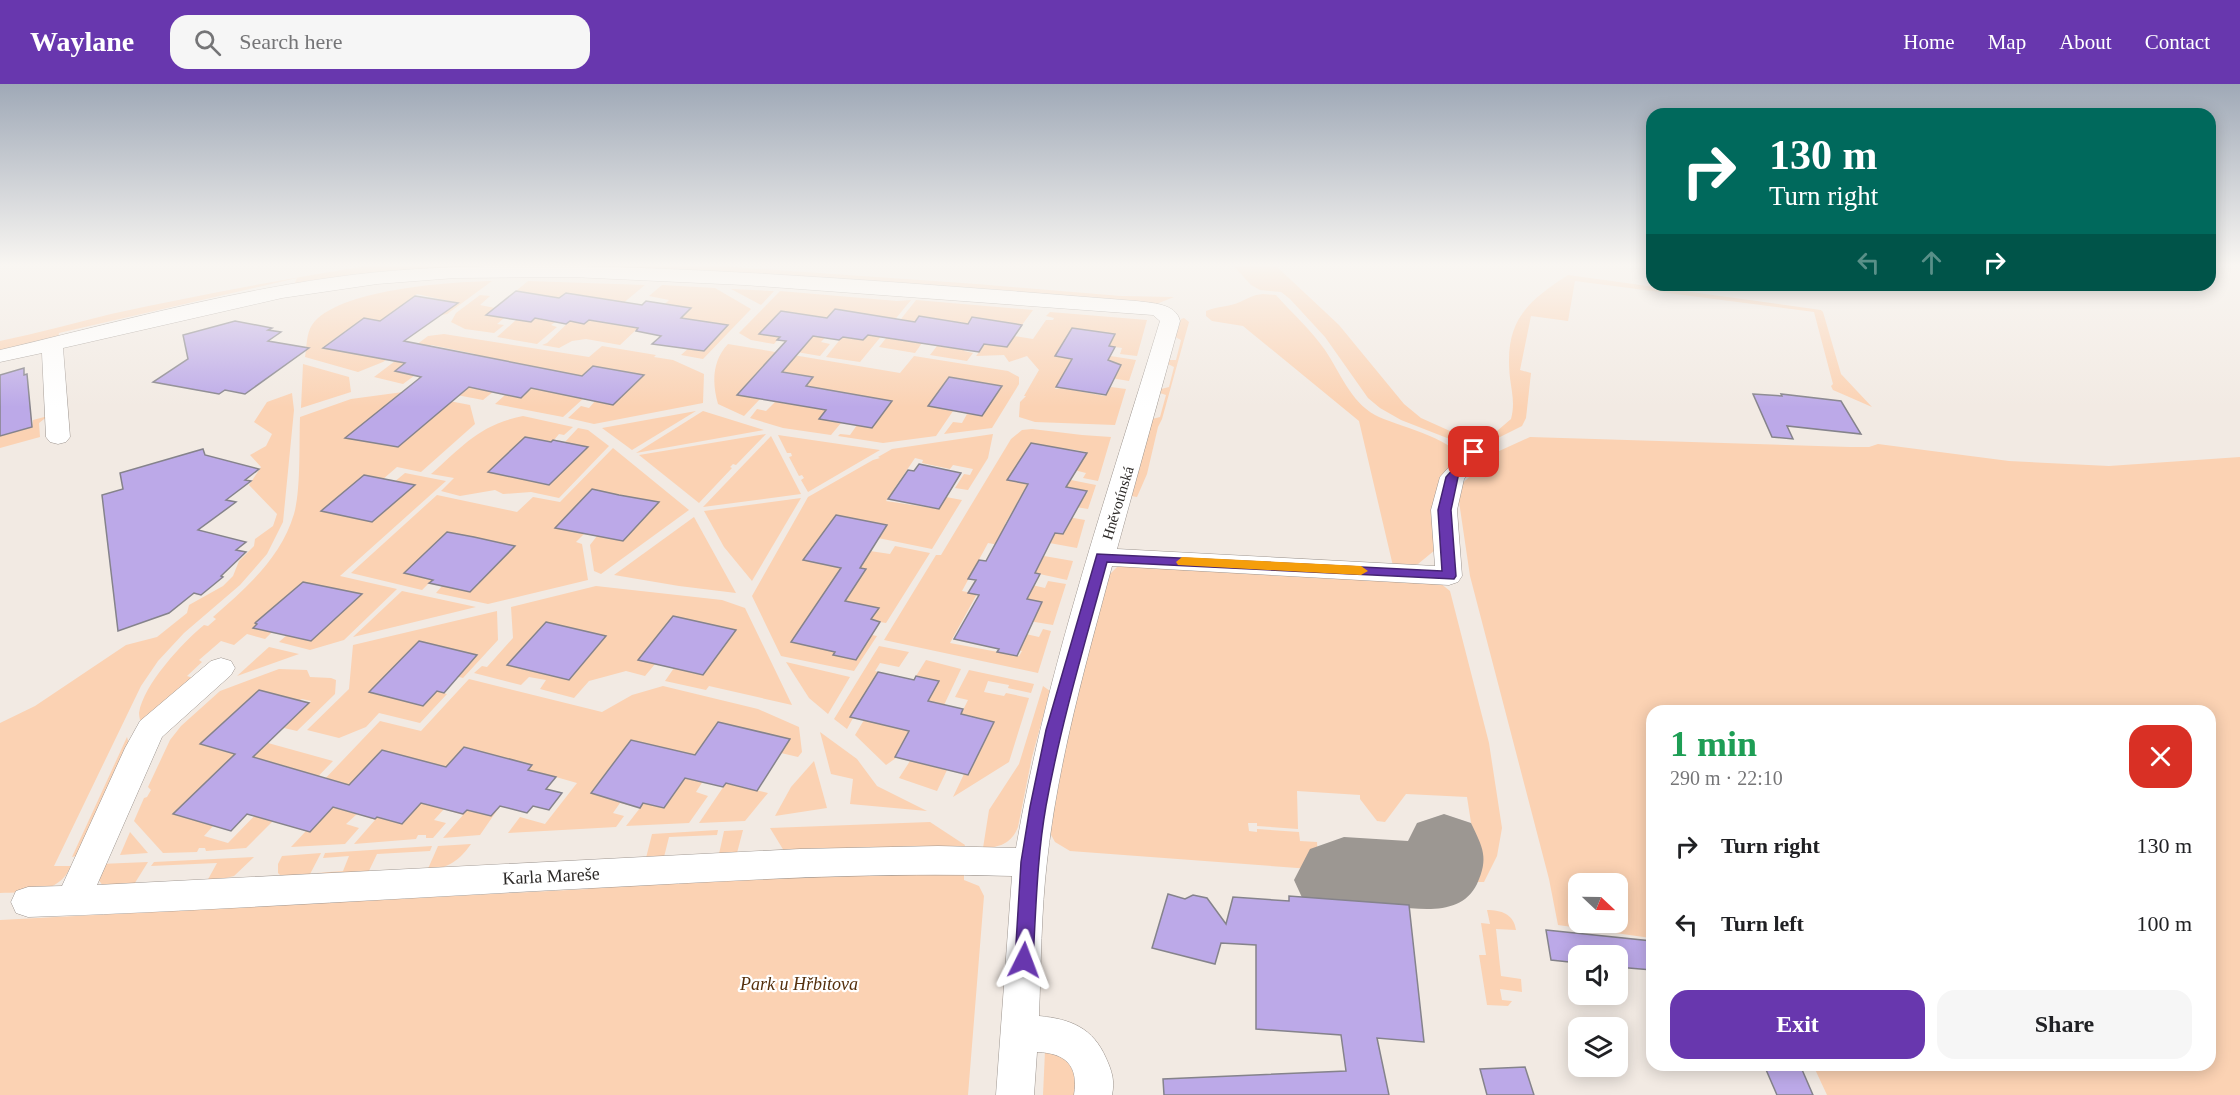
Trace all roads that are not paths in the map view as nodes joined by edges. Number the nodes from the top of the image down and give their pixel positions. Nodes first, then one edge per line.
1 (185, 312) edge
2 (1162, 312) edge
3 (52, 345) junction
4 (0, 356) edge
5 (58, 437) dead end
6 (1474, 452) dead end
7 (1101, 557) junction
8 (221, 668) dead end
9 (1030, 862) junction
10 (72, 900) junction
11 (28, 902) dead end
12 (1019, 1033) junction
13 (1016, 1095) edge
14 (1093, 1095) edge

1 - 3 street, Hněvotínská
2 - 7 street, Hněvotínská
3 - 4 street
3 - 5 street
6 - 7 street
7 - 9 street, Hněvotínská
8 - 10 street
9 - 10 street, Karla Mareše
9 - 12 street, Hněvotínská
10 - 11 street, Karla Mareše
12 - 13 street, Hněvotínská
12 - 14 street

